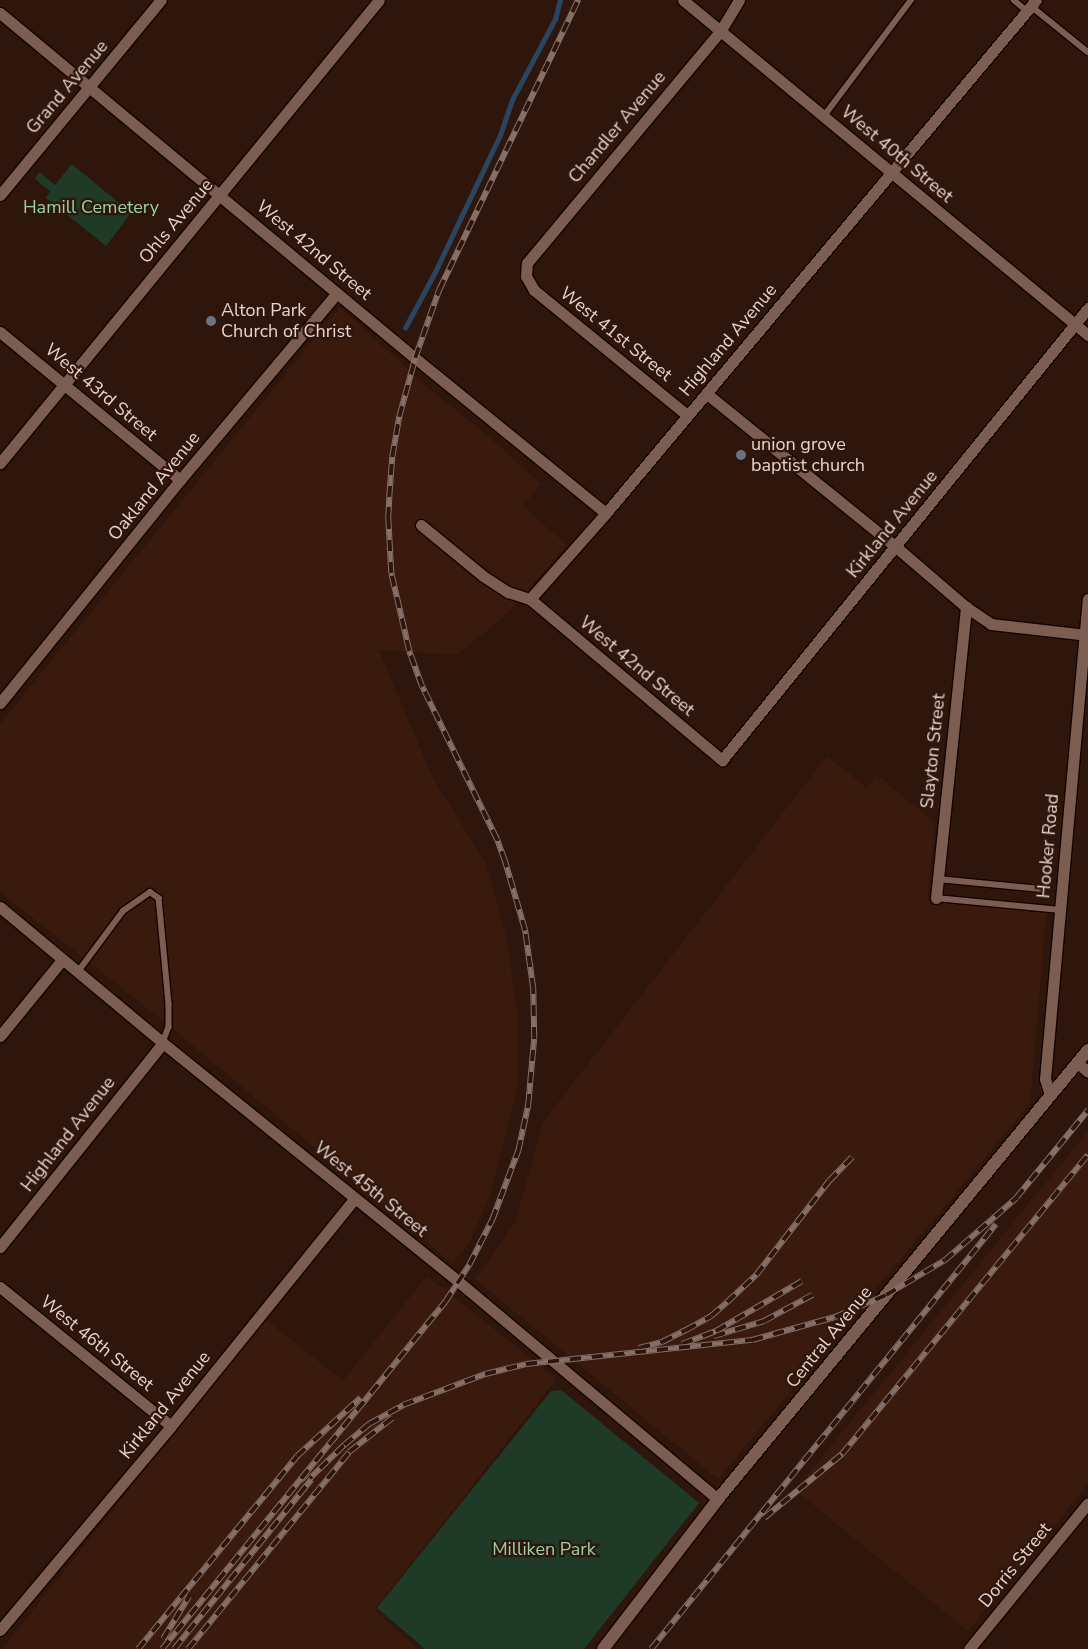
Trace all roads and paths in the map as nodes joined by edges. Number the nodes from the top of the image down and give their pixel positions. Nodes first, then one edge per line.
1 (161, 0) edge
2 (379, 0) edge
3 (683, 0) edge
4 (739, 0) edge
5 (911, 0) edge
6 (1014, 0) edge
7 (1032, 6) edge
8 (0, 13) edge
9 (721, 30) junction
10 (1088, 52) edge
11 (90, 87) junction
12 (824, 116) junction
13 (890, 172) junction
14 (220, 195) junction
15 (0, 196) edge
16 (526, 276) joint
17 (337, 293) junction
18 (1088, 308) edge
19 (1073, 324) junction
20 (0, 332) edge
21 (1088, 334) edge
22 (63, 384) junction
23 (706, 394) junction
24 (687, 415) junction
25 (0, 464) edge
26 (180, 480) junction
27 (606, 513) junction
28 (421, 525) dead end
29 (896, 547) junction
30 (530, 599) junction
31 (1088, 599) edge
32 (966, 607) junction
33 (1086, 635) edge
34 (0, 703) edge
35 (722, 760) joint
36 (938, 879) junction
37 (1041, 889) dead end
38 (936, 898) joint
39 (0, 907) edge
40 (1060, 910) junction
41 (62, 960) junction
42 (77, 973) junction
43 (0, 1036) edge
44 (162, 1043) junction
45 (1088, 1050) edge
46 (1078, 1063) junction
47 (1088, 1072) edge
48 (1050, 1095) junction
49 (354, 1199) junction
50 (0, 1247) edge
51 (0, 1287) edge
52 (172, 1426) junction
53 (718, 1500) junction
54 (1088, 1502) edge
55 (0, 1630) edge
56 (603, 1649) edge
57 (969, 1649) edge

1 - 11 street, Grand Avenue
2 - 14 street, Ohls Avenue
3 - 9 street, West 40th Street
4 - 9 street, Chandler Avenue
5 - 12 lane
6 - 7 lane
7 - 10 lane
7 - 13 street, Highland Avenue
8 - 11 street, West 42nd Street
9 - 12 street, West 40th Street
9 - 16 street, Chandler Avenue
11 - 14 street, West 42nd Street
11 - 15 street, Grand Avenue
12 - 13 street, West 40th Street
13 - 19 street, West 40th Street
13 - 23 street, Highland Avenue
14 - 17 street, West 42nd Street
14 - 22 street, Ohls Avenue
16 - 24 street, West 41st Street
17 - 26 street, Oakland Avenue
17 - 27 street, West 42nd Street
18 - 19 street, Kirkland Avenue
19 - 21 street, West 40th Street
19 - 29 street, Kirkland Avenue
20 - 22 street, West 43rd Street
22 - 25 street, Ohls Avenue
22 - 26 street, West 43rd Street
23 - 24 street, Highland Avenue
23 - 29 street
24 - 27 street, Highland Avenue
26 - 34 street, Oakland Avenue
27 - 30 street, Highland Avenue
28 - 30 street
29 - 32 street
29 - 35 street, Kirkland Avenue
30 - 35 street, West 42nd Street
31 - 33 street, Hooker Road
32 - 33 street
32 - 36 street, Slayton Street
33 - 40 street, Hooker Road
36 - 37 lane
36 - 38 street, Slayton Street
38 - 40 lane
39 - 41 street, West 45th Street
40 - 48 street, Hooker Road
41 - 42 street, West 45th Street
41 - 43 street
42 - 44 street, West 45th Street
42 - 44 lane
44 - 49 street, West 45th Street
44 - 50 street, Highland Avenue
45 - 46 street, Central Avenue
46 - 47 street
46 - 48 street, Central Avenue
48 - 53 street, Central Avenue
49 - 52 street, Kirkland Avenue
49 - 53 street, West 45th Street
51 - 52 street, West 46th Street
52 - 55 street, Kirkland Avenue
53 - 56 street, Central Avenue
54 - 57 street, Dorris Street

